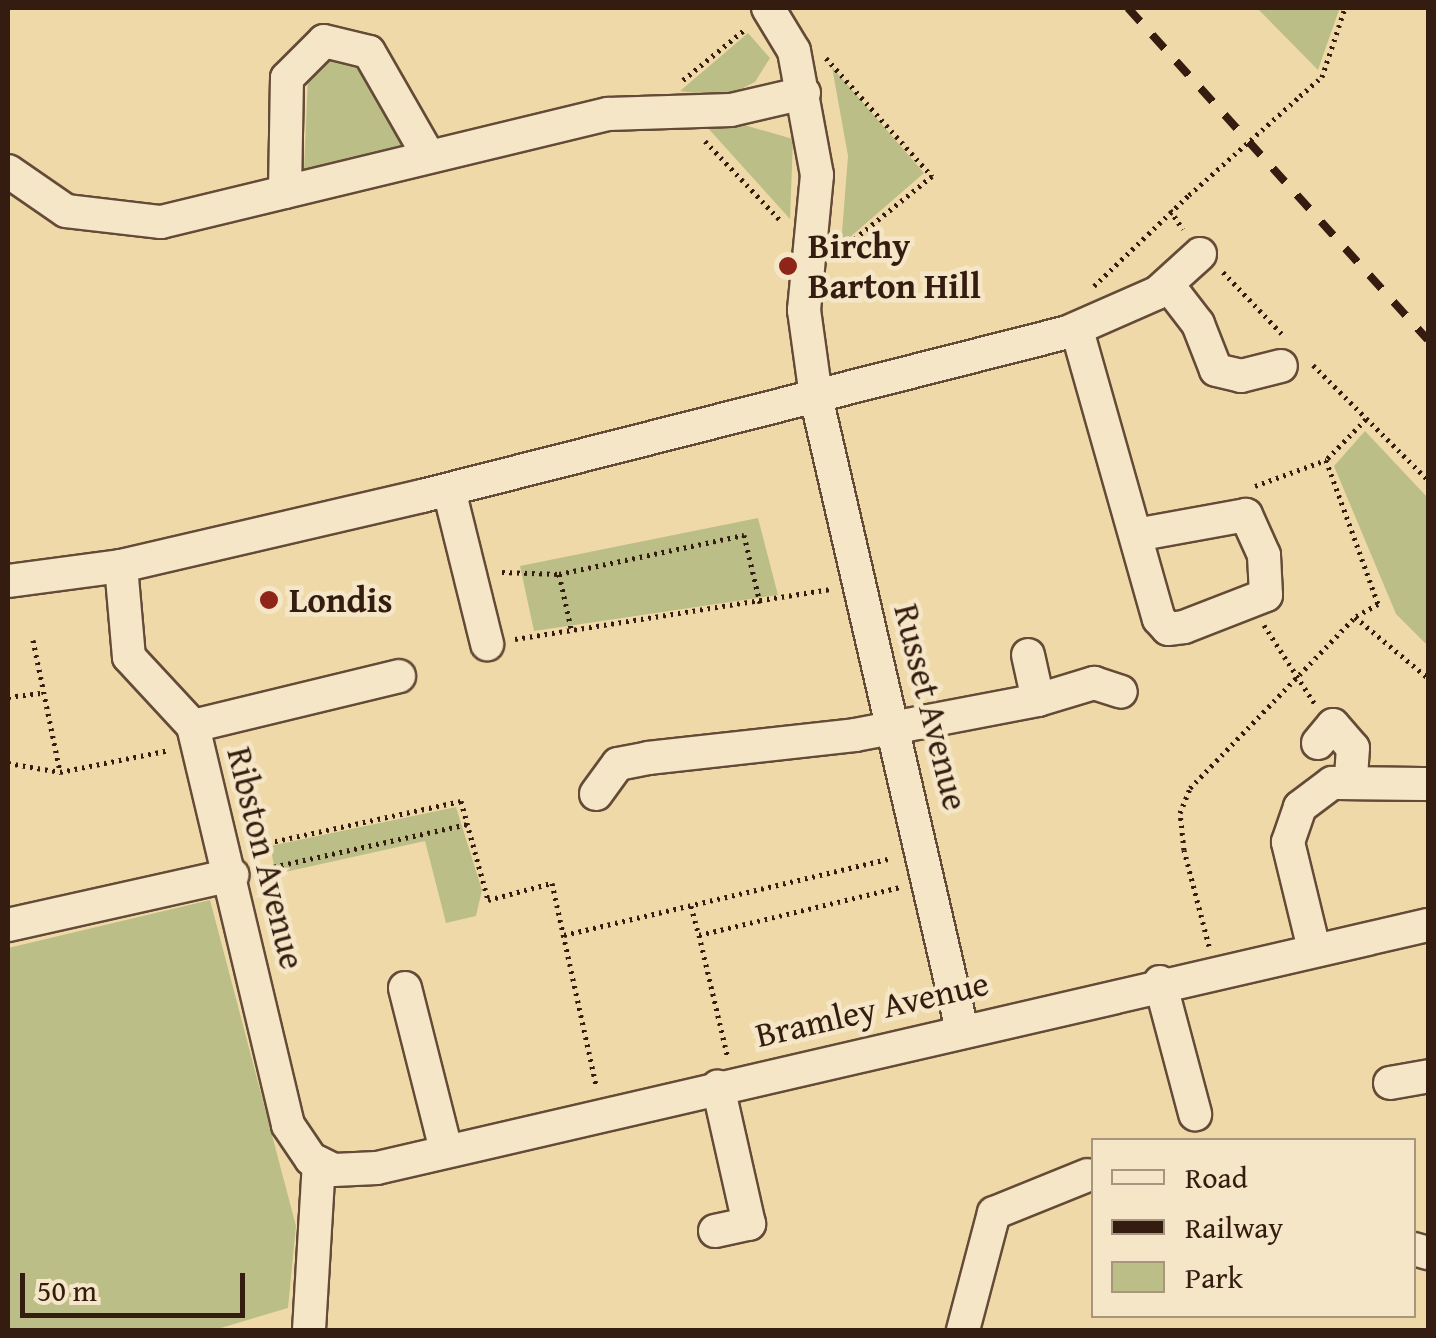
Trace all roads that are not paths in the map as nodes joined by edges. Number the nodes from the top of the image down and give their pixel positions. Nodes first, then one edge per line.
1 (768, 8) edge
2 (804, 93) junction
3 (428, 156) junction
4 (8, 172) edge
5 (285, 192) junction
6 (1200, 254) dead end
7 (1168, 285) junction
8 (1073, 331) junction
9 (1281, 366) dead end
10 (816, 397) junction
11 (449, 490) junction
12 (1136, 535) junction
13 (121, 566) junction
14 (8, 581) edge
15 (487, 644) road end
16 (1028, 654) dead end
17 (399, 676) dead end
18 (1122, 692) dead end
19 (1038, 700) junction
20 (893, 725) junction
21 (185, 732) junction
22 (1326, 734) road end
23 (1351, 780) junction
24 (1428, 784) edge
25 (596, 794) dead end
26 (228, 863) junction
27 (8, 925) edge
28 (1428, 925) edge
29 (1314, 949) junction
30 (1160, 982) junction
31 (405, 988) dead end
32 (962, 1030) junction
33 (1428, 1076) edge
34 (1390, 1083) dead end
35 (726, 1084) junction
36 (1195, 1114) dead end
37 (446, 1150) junction
38 (326, 1166) junction
39 (1088, 1175) dead end
40 (715, 1231) dead end
41 (309, 1330) edge
42 (962, 1330) edge

1 - 2 street, Russet Avenue
2 - 3 street
2 - 10 street, Russet Avenue
3 - 5 street
3 - 5 street
4 - 5 street
6 - 7 street
7 - 8 street
7 - 9 street
8 - 10 street
8 - 12 street
10 - 11 street
10 - 20 street, Russet Avenue
11 - 13 street
11 - 15 street
12 - 12 street
13 - 14 street
13 - 21 street, Ribston Avenue
16 - 19 street
17 - 21 street
18 - 19 street
19 - 20 street
20 - 25 street
20 - 32 street, Russet Avenue
21 - 26 street, Ribston Avenue
22 - 23 street
23 - 24 street
23 - 29 street
26 - 27 street
26 - 38 street, Ribston Avenue
28 - 29 street, Bramley Avenue
29 - 30 street, Bramley Avenue
30 - 32 street, Bramley Avenue
30 - 36 street
31 - 37 street
32 - 35 street, Bramley Avenue
33 - 34 street
35 - 37 street, Bramley Avenue
35 - 40 street
37 - 38 street, Bramley Avenue
38 - 41 street
39 - 42 street

